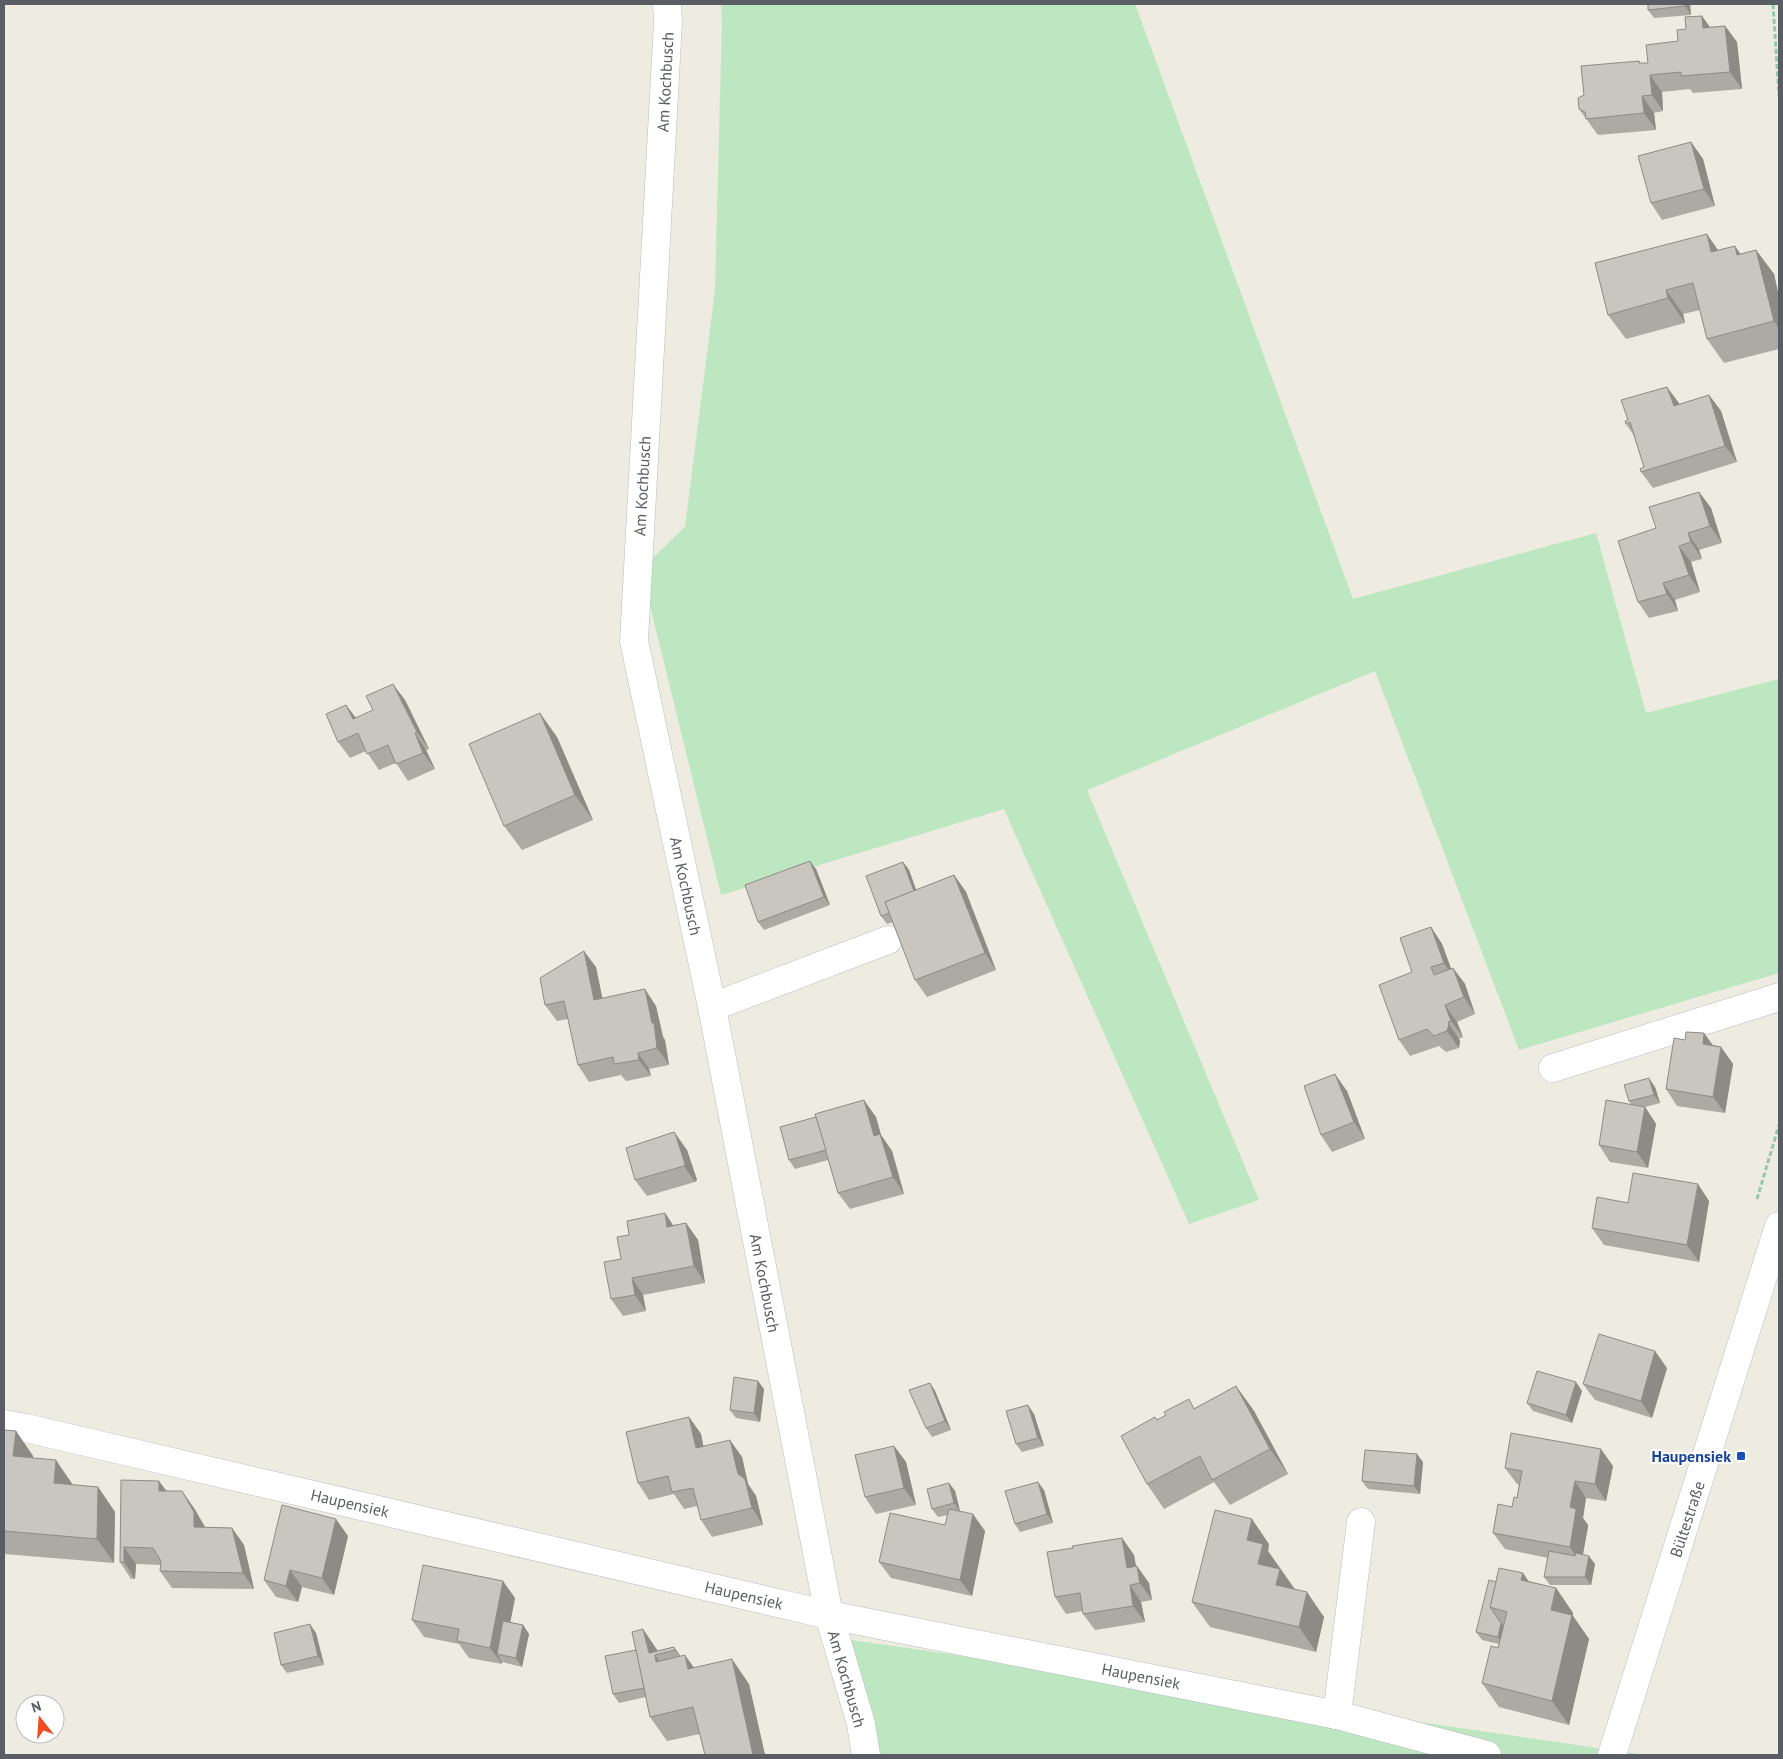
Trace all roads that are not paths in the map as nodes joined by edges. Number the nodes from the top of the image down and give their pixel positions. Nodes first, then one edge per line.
1 (667, 4) edge
2 (888, 940) dead end
3 (1779, 996) edge
4 (712, 1007) junction
5 (1554, 1068) dead end
6 (1779, 1226) edge
7 (4, 1424) edge
8 (1361, 1522) dead end
9 (829, 1615) junction
10 (1337, 1715) junction
11 (866, 1755) edge
12 (1486, 1755) edge
13 (1612, 1755) edge

1 - 4 street, Am Kochbusch
2 - 4 street
3 - 5 street
4 - 9 street, Am Kochbusch
6 - 13 street, Bültestraße
7 - 9 street, Haupensiek
8 - 10 street
9 - 10 street, Haupensiek
9 - 11 street, Am Kochbusch
10 - 12 street, Haupensiek

